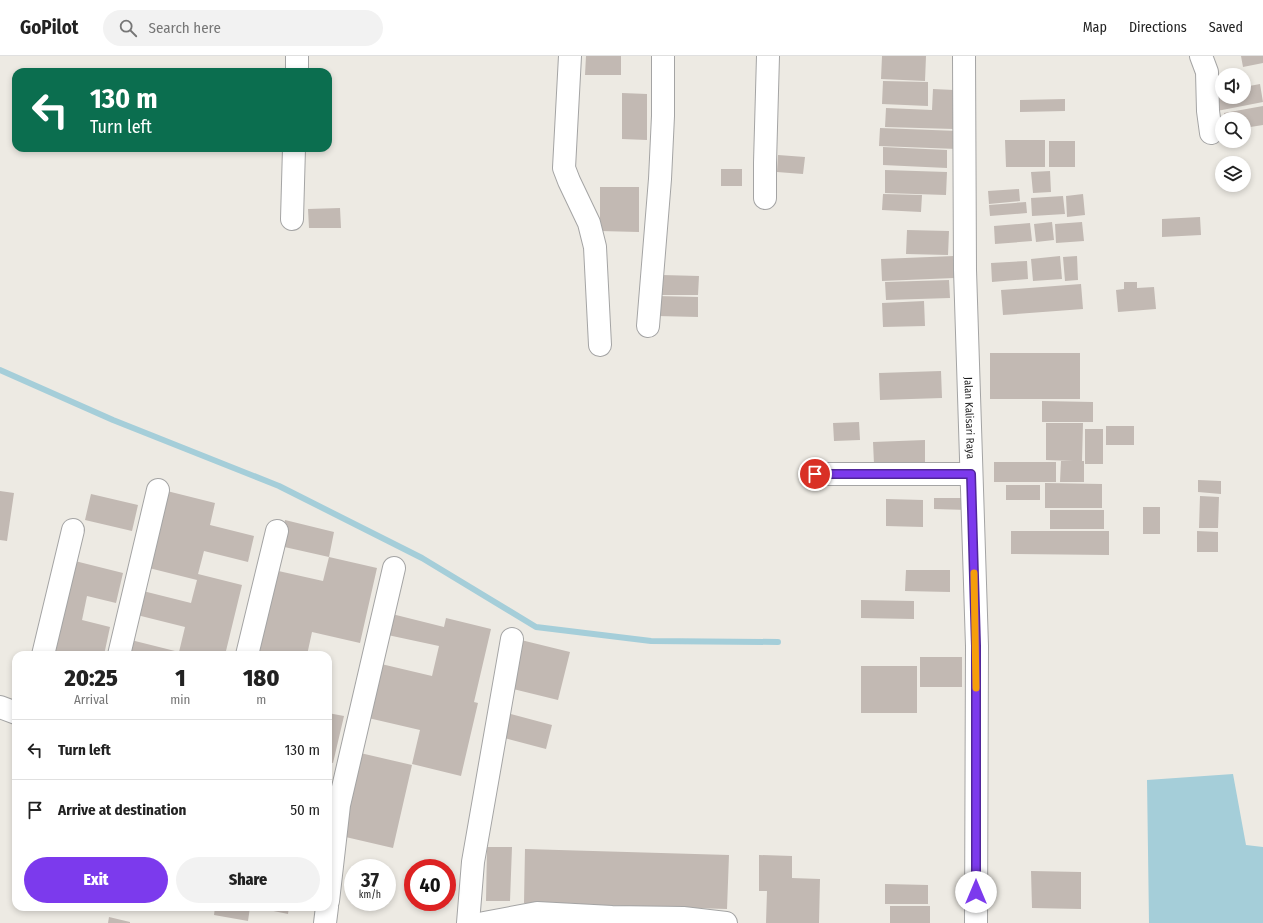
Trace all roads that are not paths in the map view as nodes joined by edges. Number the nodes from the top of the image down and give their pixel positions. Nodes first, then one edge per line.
1 (297, 56) edge
2 (570, 56) edge
3 (663, 56) edge
4 (768, 56) edge
5 (964, 56) edge
6 (1202, 56) edge
7 (297, 68) edge
8 (1211, 133) dead end
9 (294, 152) edge
10 (766, 198) dead end
11 (292, 219) dead end
12 (648, 326) dead end
13 (600, 345) dead end
14 (815, 474) dead end
15 (971, 474) junction
16 (158, 490) dead end
17 (73, 530) dead end
18 (277, 531) dead end
19 (394, 568) dead end
20 (512, 639) dead end
21 (44, 651) edge
22 (121, 651) edge
23 (249, 651) edge
24 (0, 707) edge
25 (12, 712) edge
26 (334, 804) edge
27 (332, 836) edge
28 (326, 911) edge
29 (325, 923) edge
30 (468, 923) edge
31 (484, 923) edge
32 (726, 923) edge
33 (976, 923) edge

1 - 7 street
2 - 13 street
3 - 12 street
4 - 10 street
5 - 15 street, Jalan Kalisari Raya
6 - 8 street
9 - 11 street
14 - 15 street
15 - 33 street, Jalan Kalisari Raya
16 - 22 street
17 - 21 street
18 - 23 street
19 - 26 street
20 - 30 street
24 - 25 street
26 - 27 street
28 - 29 street
31 - 32 street

